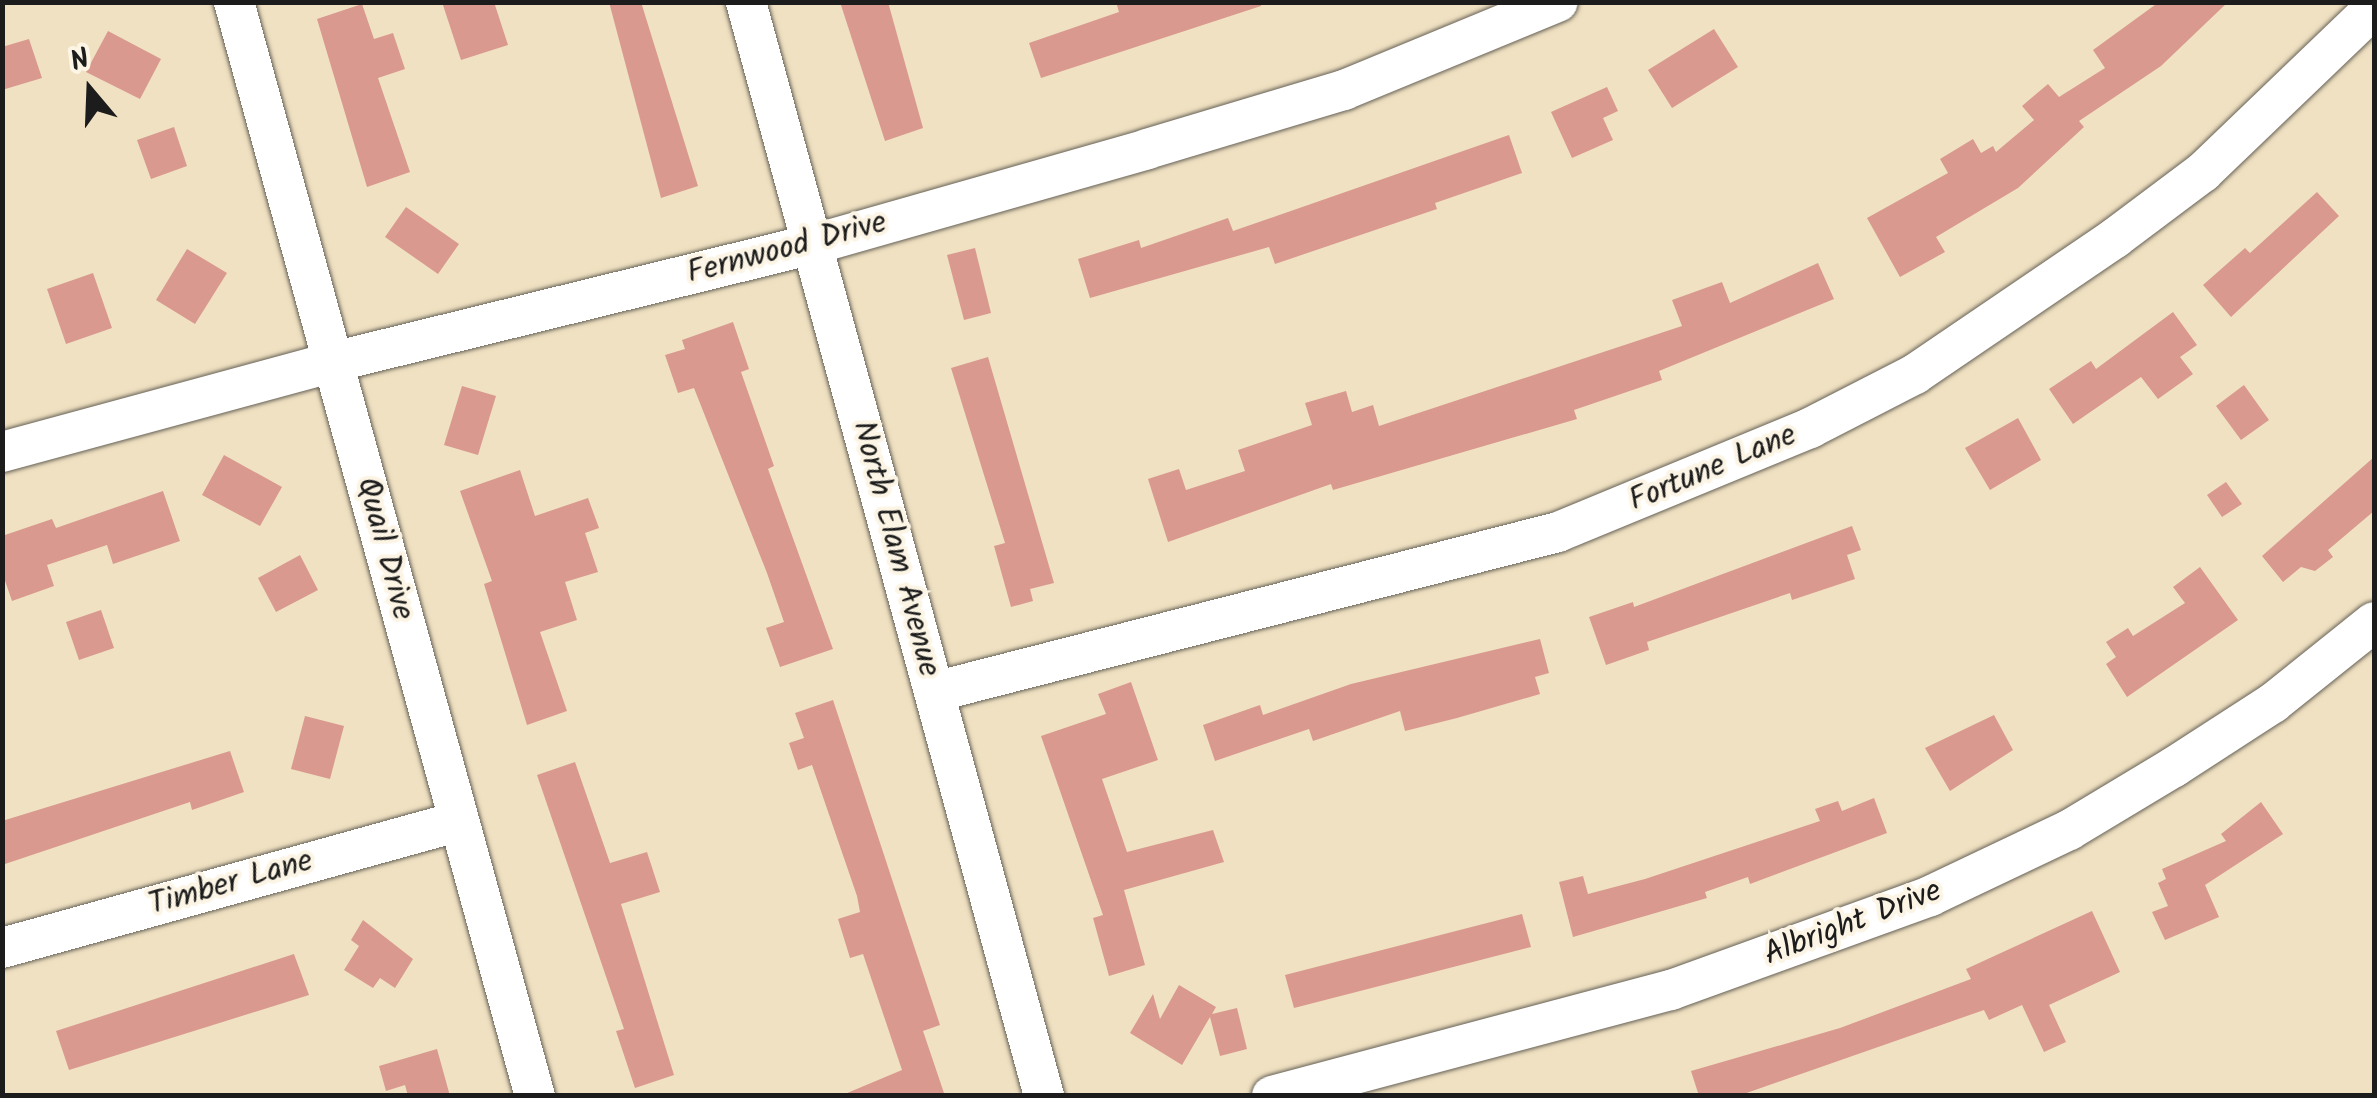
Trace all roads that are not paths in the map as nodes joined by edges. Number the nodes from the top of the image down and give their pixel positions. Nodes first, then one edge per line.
1 (234, 2) edge
2 (746, 2) edge
3 (1558, 2) edge
4 (2374, 8) edge
5 (811, 245) junction
6 (333, 362) junction
7 (2, 452) edge
8 (2374, 622) edge
9 (934, 692) junction
10 (459, 821) junction
11 (2, 948) edge
12 (536, 1096) edge
13 (1044, 1096) edge
14 (1272, 1096) edge

1 - 6 street, Quail Drive
2 - 5 street, North Elam Avenue
3 - 5 street, Fernwood Drive
4 - 9 street, Fortune Lane
5 - 6 street, Fernwood Drive
5 - 9 street, North Elam Avenue
6 - 7 street, Fernwood Drive
6 - 10 street, Quail Drive
8 - 14 street, Albright Drive
9 - 13 street, North Elam Avenue
10 - 11 street, Timber Lane
10 - 12 street, Quail Drive

